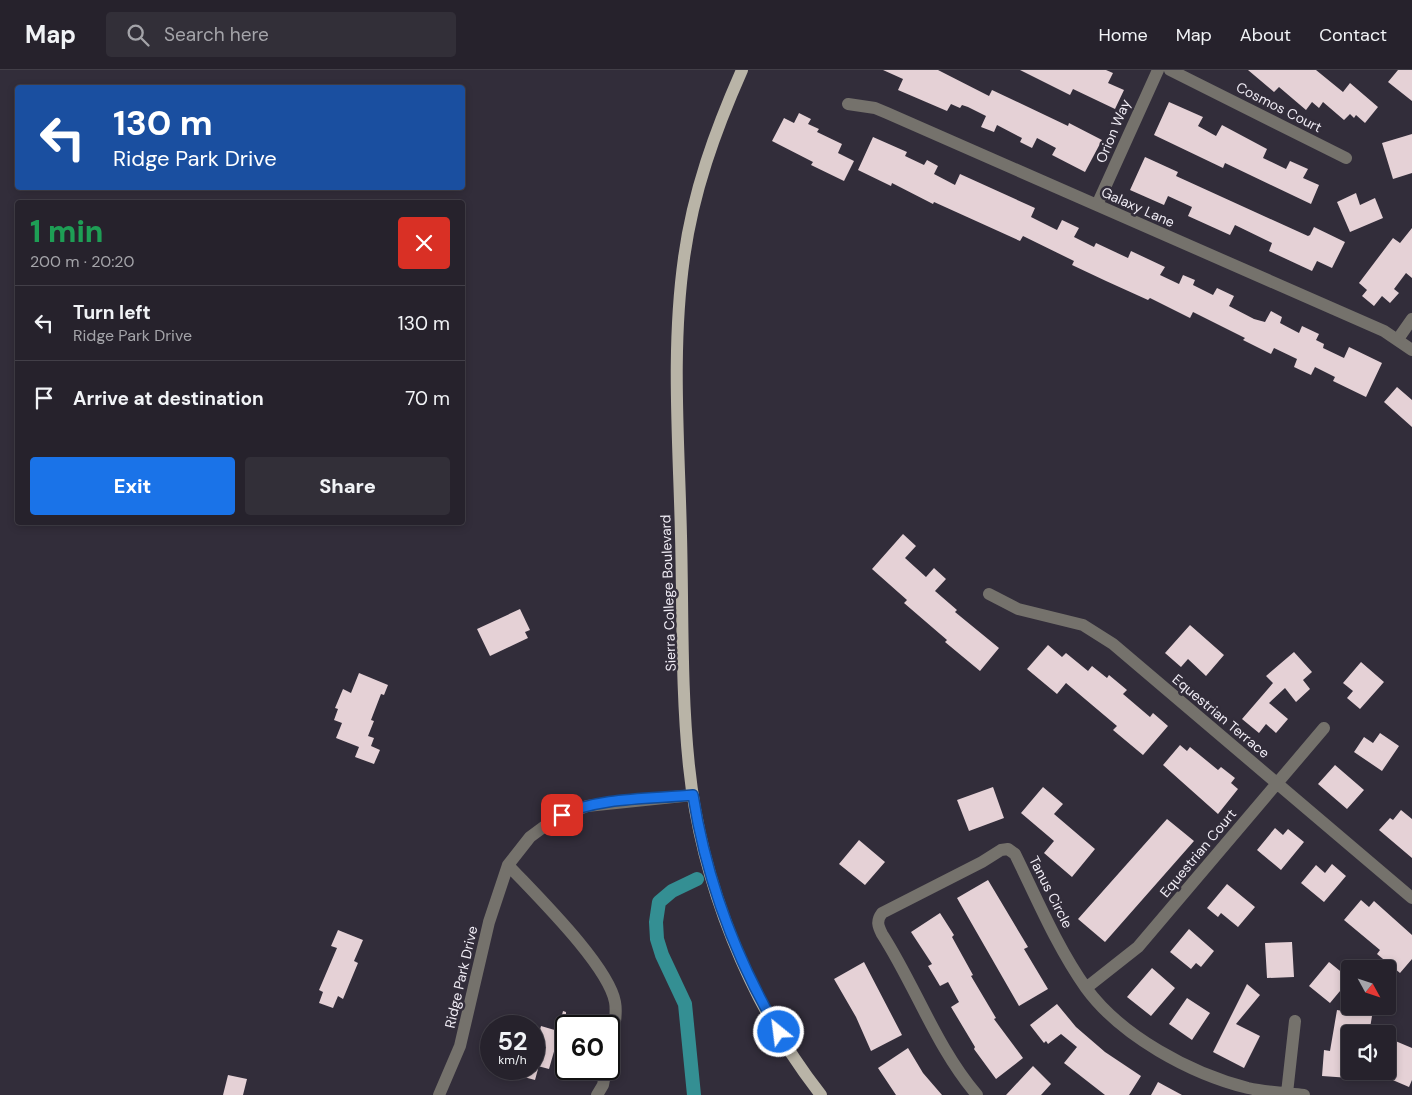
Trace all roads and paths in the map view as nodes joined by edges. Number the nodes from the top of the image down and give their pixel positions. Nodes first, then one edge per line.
1 (742, 70) edge
2 (1158, 70) edge
3 (1170, 70) edge
4 (848, 104) dead end
5 (1346, 158) dead end
6 (1097, 205) junction
7 (1412, 319) edge
8 (1398, 339) junction
9 (1412, 350) edge
10 (989, 594) dead end
11 (1324, 728) dead end
12 (1277, 784) junction
13 (693, 795) junction
14 (508, 865) junction
15 (1412, 898) edge
16 (1086, 988) junction
17 (614, 1015) edge
18 (1294, 1021) dead end
19 (604, 1080) edge
20 (1287, 1093) junction
21 (439, 1095) edge
22 (597, 1095) edge
23 (821, 1095) edge
24 (977, 1095) edge
25 (1304, 1095) edge

1 - 13 main road, Sierra College Boulevard
2 - 6 street, Orion Way
3 - 5 street, Cosmos Court
4 - 6 street, Galaxy Lane
6 - 8 street, Galaxy Lane
7 - 8 street
8 - 9 street, Galaxy Lane
10 - 12 street, Equestrian Terrace
11 - 12 street, Equestrian Court
12 - 15 street, Equestrian Terrace
12 - 16 street, Equestrian Court
13 - 14 street, Ridge Park Drive
13 - 23 main road, Sierra College Boulevard
14 - 17 street
14 - 21 street, Ridge Park Drive
16 - 20 street, Tanus Circle
16 - 24 street, Tanus Circle
18 - 20 street
19 - 22 street
20 - 25 street, Tanus Circle

